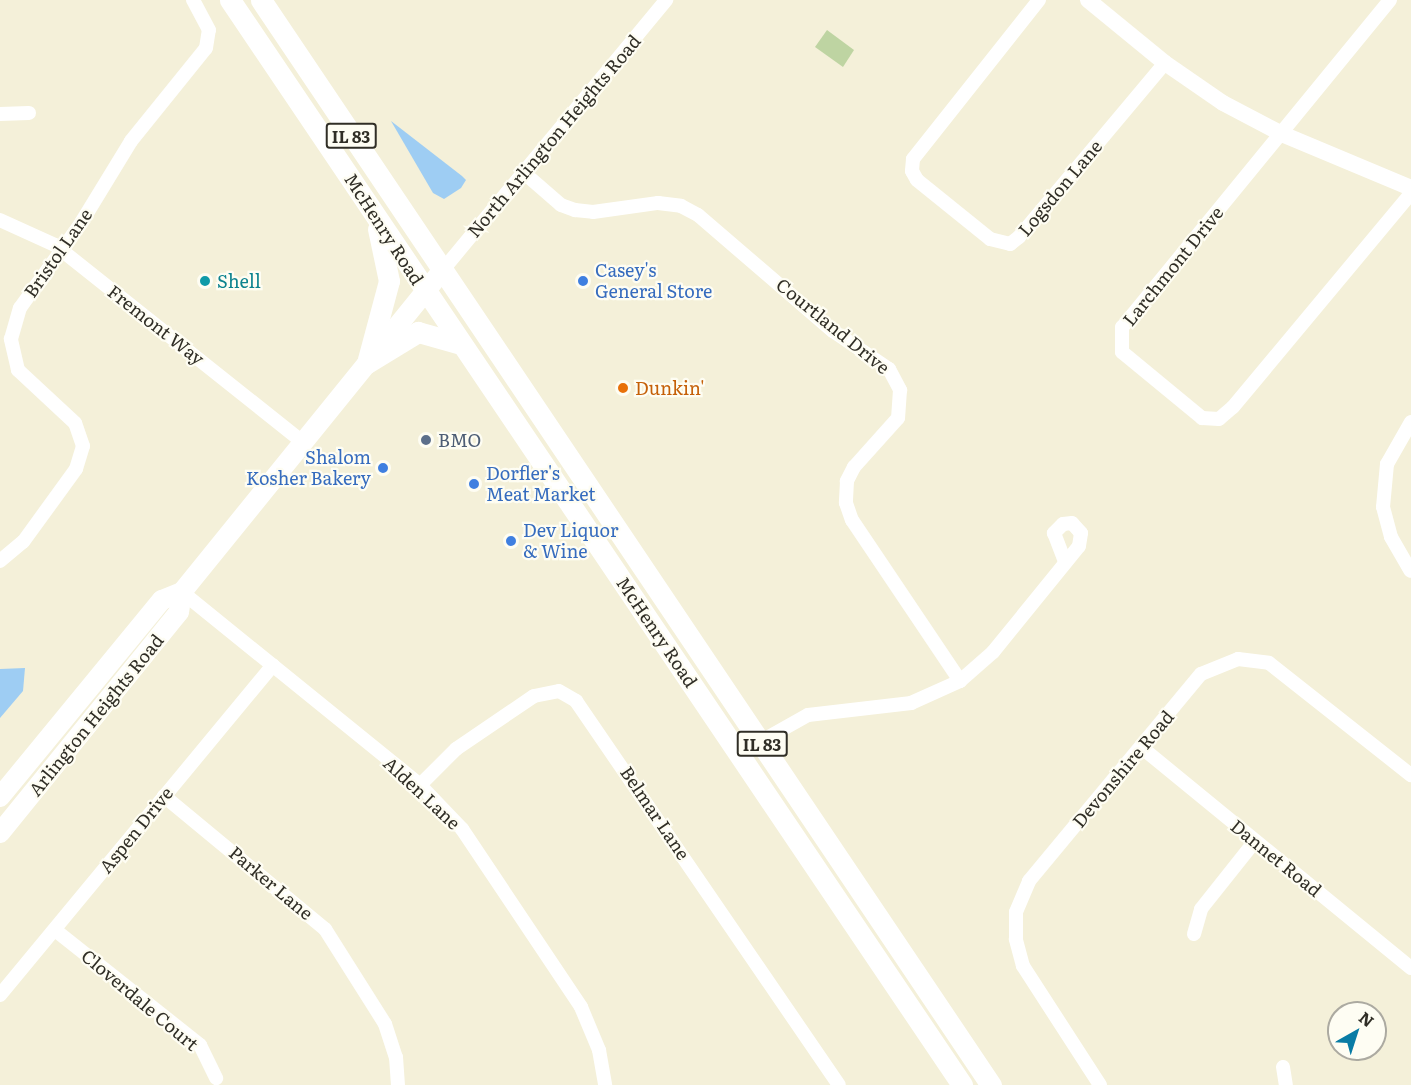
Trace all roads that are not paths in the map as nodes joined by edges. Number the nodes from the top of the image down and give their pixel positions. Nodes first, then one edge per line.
1 (193, 0) edge
2 (230, 0) edge
3 (261, 0) edge
4 (666, 0) edge
5 (1039, 0) edge
6 (1088, 0) edge
7 (1390, 0) edge
8 (1165, 63) junction
9 (29, 113) dead end
10 (0, 114) edge
11 (1282, 134) junction
12 (523, 172) junction
13 (1411, 188) edge
14 (1411, 193) edge
15 (373, 211) junction
16 (0, 220) edge
17 (61, 250) junction
18 (442, 272) junction
19 (425, 291) junction
20 (460, 344) junction
21 (367, 363) junction
22 (1411, 422) edge
23 (304, 443) junction
24 (0, 561) edge
25 (1065, 561) dead end
26 (1411, 571) edge
27 (182, 592) junction
28 (273, 665) junction
29 (960, 681) junction
30 (760, 740) junction
31 (1141, 747) junction
32 (740, 753) junction
33 (1411, 775) edge
34 (420, 785) junction
35 (164, 796) junction
36 (0, 797) edge
37 (0, 833) edge
38 (1255, 841) junction
39 (55, 930) junction
40 (1194, 934) dead end
41 (1411, 968) edge
42 (0, 995) edge
43 (1283, 1067) dead end
44 (216, 1078) dead end
45 (398, 1085) edge
46 (605, 1085) edge
47 (839, 1085) edge
48 (962, 1085) edge
49 (991, 1085) edge
50 (1100, 1085) edge
51 (1286, 1085) edge

1 - 17 street, Bristol Lane
2 - 15 main road, McHenry Road / IL 83
3 - 18 main road, McHenry Road / IL 83
4 - 12 street, North Arlington Heights Road
5 - 8 street, Logsdon Lane
6 - 8 street
7 - 11 street, Larchmont Drive
8 - 11 street
9 - 10 street
11 - 13 street
11 - 14 street, Larchmont Drive
12 - 18 street, North Arlington Heights Road
12 - 29 street, Courtland Drive
15 - 19 main road, McHenry Road / IL 83
15 - 21 main road
16 - 17 street, Fremont Way
17 - 23 street, Fremont Way
17 - 24 street, Bristol Lane
18 - 19 main road, Arlington Heights Road
18 - 30 main road, McHenry Road / IL 83
19 - 20 main road, McHenry Road / IL 83
19 - 21 main road, Arlington Heights Road
20 - 21 main road
20 - 32 main road, McHenry Road / IL 83
21 - 23 main road, Arlington Heights Road
22 - 26 street
23 - 27 main road, Arlington Heights Road
25 - 29 street
27 - 28 street, Alden Lane
27 - 36 main road, Arlington Heights Road
27 - 37 main road, Arlington Heights Road
28 - 34 street, Alden Lane
28 - 35 street, Aspen Drive
29 - 30 street
30 - 32 street
30 - 49 main road, McHenry Road / IL 83
31 - 33 street, Devonshire Road
31 - 38 street, Dannet Road
31 - 50 street, Devonshire Road
32 - 48 main road, McHenry Road / IL 83
34 - 46 street, Alden Lane
34 - 47 street, Belmar Lane
35 - 39 street, Aspen Drive
35 - 45 street, Parker Lane
38 - 40 street
38 - 41 street, Dannet Road
39 - 42 street, Aspen Drive
39 - 44 street, Cloverdale Court
43 - 51 street

